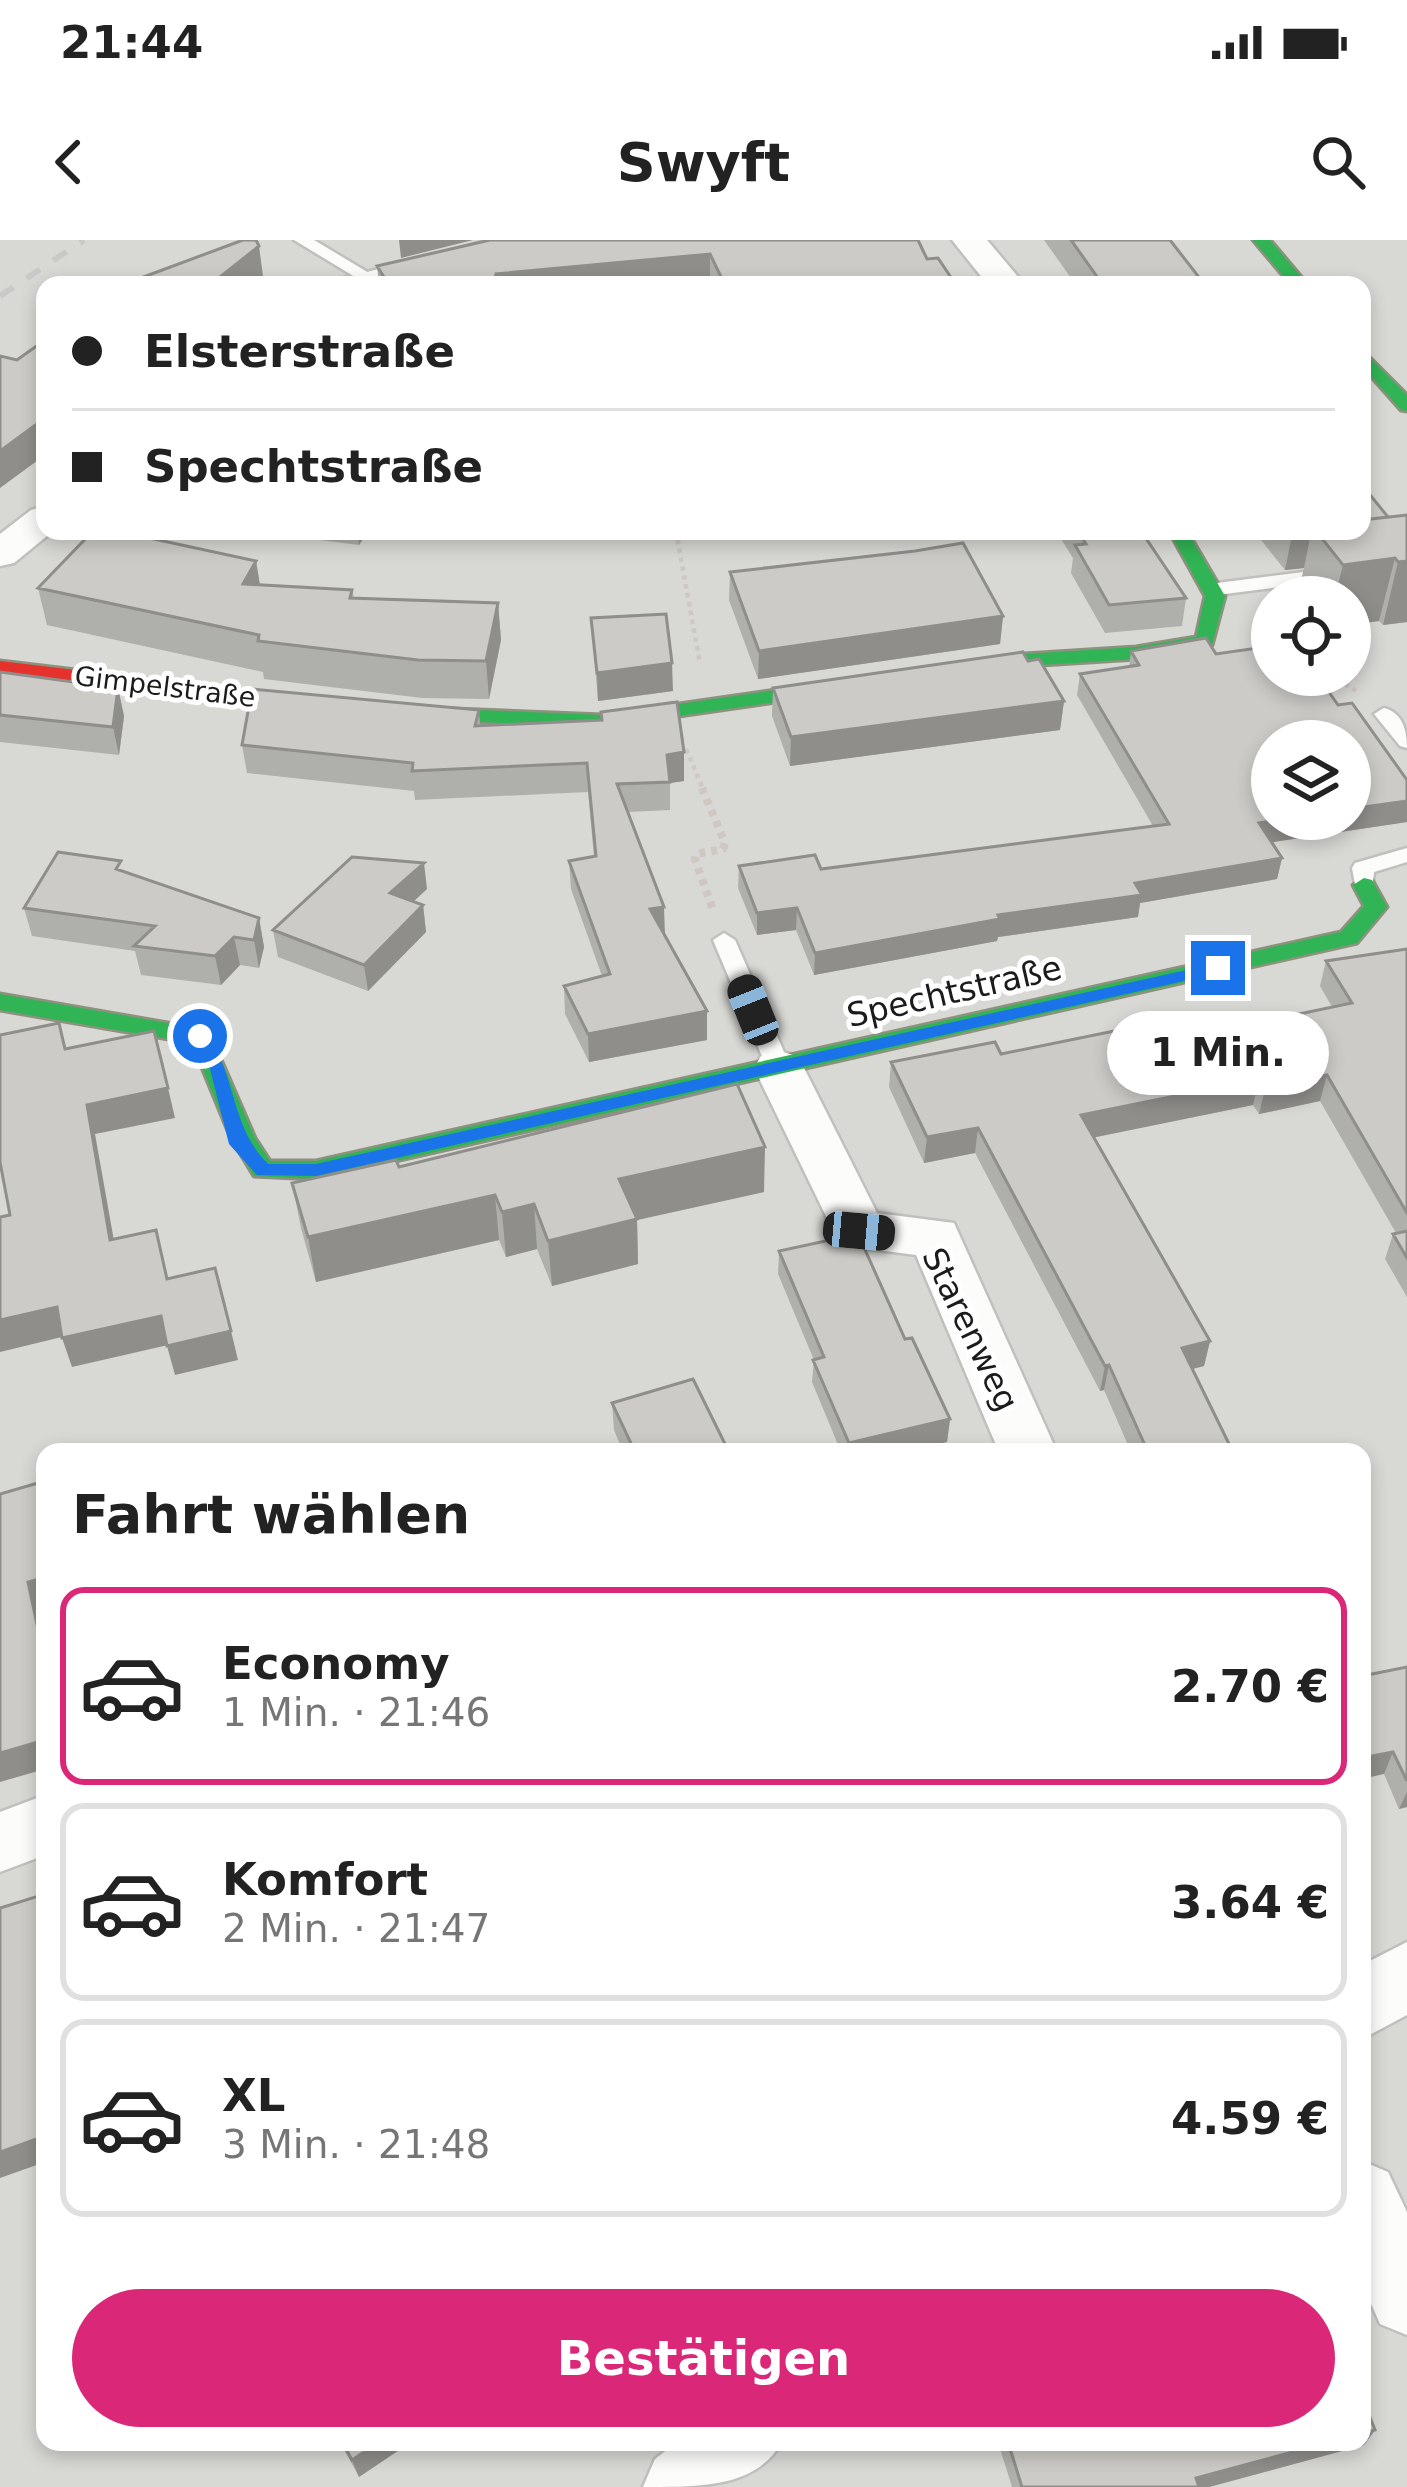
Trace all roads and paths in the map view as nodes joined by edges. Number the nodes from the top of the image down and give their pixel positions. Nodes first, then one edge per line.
1 (302, 240) edge
2 (530, 240) edge
3 (969, 240) edge
4 (1261, 240) edge
5 (354, 276) edge
6 (387, 276) edge
7 (999, 276) edge
8 (1292, 276) edge
9 (1371, 365) edge
10 (1407, 406) edge
11 (36, 525) edge
12 (678, 540) edge
13 (1184, 540) edge
14 (0, 554) edge
15 (1407, 565) edge
16 (1217, 589) junction
17 (0, 667) edge
18 (708, 707) junction
19 (1407, 711) edge
20 (671, 712) junction
21 (1407, 742) edge
22 (1407, 854) edge
23 (1364, 885) joint
24 (724, 940) joint
25 (0, 1002) edge
26 (779, 1068) junction
27 (1024, 1443) edge
28 (36, 1828) edge
29 (0, 1842) edge
30 (1407, 1974) edge
31 (1371, 2000) edge
32 (1371, 2218) edge
33 (1407, 2296) edge
34 (731, 2451) edge
35 (682, 2487) edge

1 - 5 lane
2 - 6 street
3 - 7 street
4 - 8 street
9 - 10 street
11 - 14 street
12 - 18 path
13 - 16 street
15 - 16 lane
16 - 18 street, Gimpelstraße
17 - 20 street, Gimpelstraße
18 - 20 street, Gimpelstraße
19 - 21 lane
20 - 24 path
22 - 23 lane
23 - 26 street, Spechtstraße
24 - 26 lane
25 - 26 street, Spechtstraße
26 - 27 street, Starenweg
28 - 29 street
30 - 31 street
32 - 33 street
34 - 35 street

